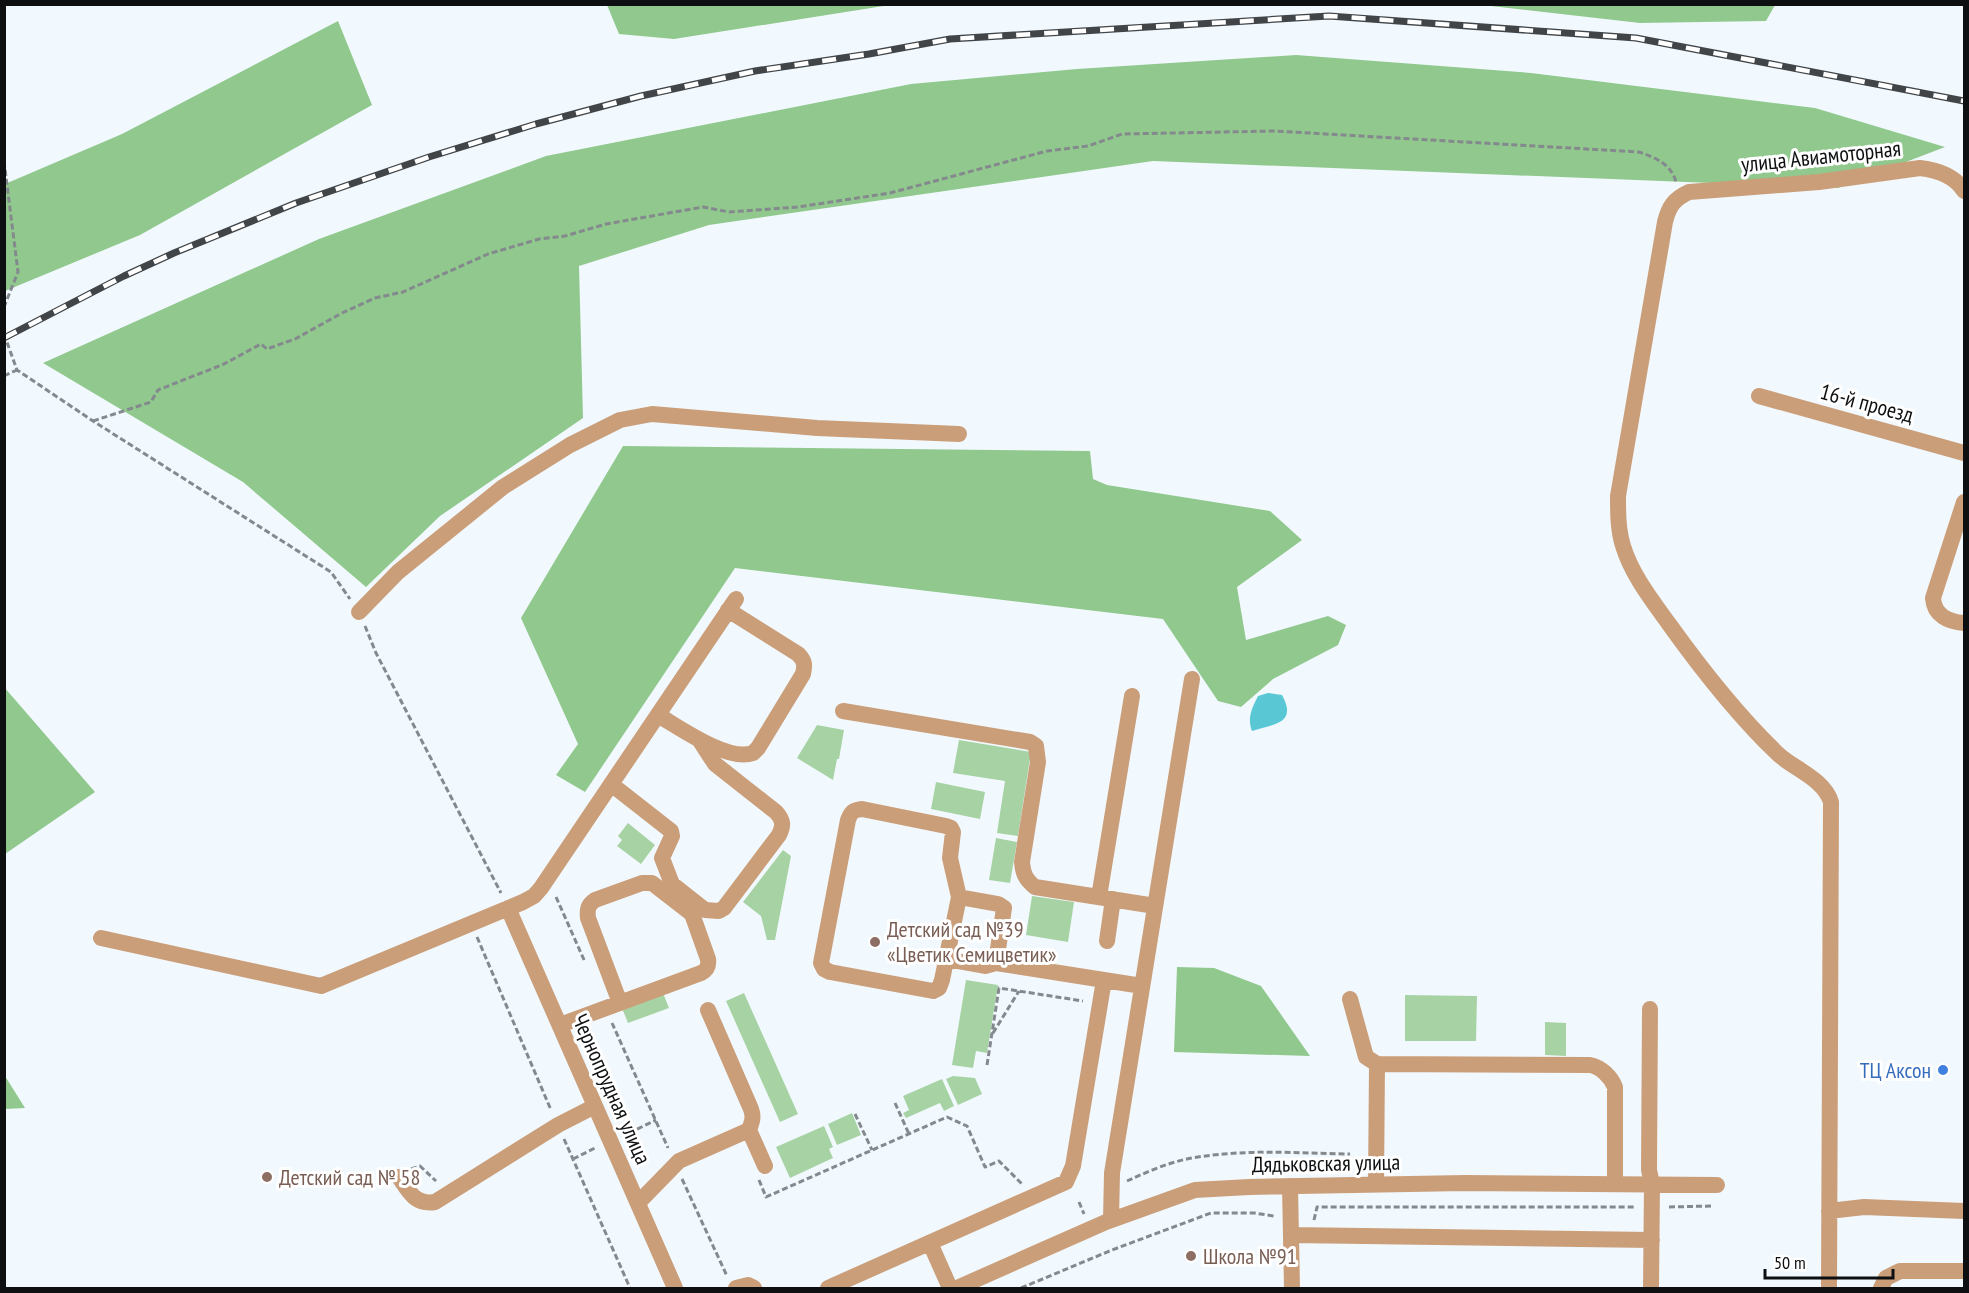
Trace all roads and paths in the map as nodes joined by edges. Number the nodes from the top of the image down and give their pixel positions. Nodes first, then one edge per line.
1 (4, 161) edge
2 (1965, 191) edge
3 (1676, 198) junction
4 (4, 307) edge
5 (4, 334) edge
6 (17, 370) junction
7 (4, 376) edge
8 (1759, 396) dead end
9 (93, 421) junction
10 (959, 434) dead end
11 (1965, 453) edge
12 (1965, 502) edge
13 (359, 612) junction
14 (1965, 623) edge
15 (1191, 679) dead end
16 (1132, 696) dead end
17 (843, 711) dead end
18 (658, 715) junction
19 (700, 741) junction
20 (611, 784) junction
21 (548, 879) junction
22 (959, 897) junction
23 (1106, 898) junction
24 (1155, 906) junction
25 (508, 908) junction
26 (471, 923) junction
27 (101, 938) dead end
28 (1107, 941) dead end
29 (946, 960) junction
30 (996, 963) junction
31 (586, 965) dead end
32 (1104, 980) junction
33 (1142, 986) junction
34 (1019, 991) junction
35 (1350, 999) dead end
36 (1100, 1004) junction
37 (613, 1006) junction
38 (1650, 1009) dead end
39 (708, 1010) dead end
40 (560, 1025) junction
41 (992, 1035) junction
42 (1377, 1064) junction
43 (987, 1065) dead end
44 (895, 1103) dead end
45 (595, 1106) junction
46 (553, 1113) dead end
47 (855, 1114) dead end
48 (656, 1120) junction
49 (749, 1130) junction
50 (561, 1133) dead end
51 (629, 1133) dead end
52 (909, 1134) junction
53 (596, 1148) dead end
54 (872, 1150) junction
55 (1350, 1154) dead end
56 (572, 1159) junction
57 (676, 1165) junction
58 (760, 1169) joint
59 (399, 1177) dead end
60 (1119, 1184) dead end
61 (1615, 1184) junction
62 (1652, 1184) junction
63 (1377, 1185) junction
64 (1717, 1185) dead end
65 (1290, 1186) junction
66 (1035, 1197) junction
67 (1079, 1202) dead end
68 (638, 1203) junction
69 (1829, 1211) junction
70 (1965, 1211) edge
71 (1086, 1218) dead end
72 (1111, 1220) junction
73 (1291, 1234) junction
74 (1652, 1240) junction
75 (930, 1243) junction
76 (1965, 1271) edge
77 (733, 1286) edge
78 (630, 1288) edge
79 (675, 1288) edge
80 (754, 1288) edge
81 (828, 1288) edge
82 (950, 1288) edge
83 (957, 1288) edge
84 (1292, 1288) edge
85 (1651, 1288) edge
86 (1829, 1288) edge
87 (1881, 1288) edge

1 - 4 path
2 - 3 street, улица Авиамоторная
3 - 9 path
3 - 69 street
5 - 6 path
6 - 7 path
6 - 9 path
8 - 11 street, 16-й проезд
9 - 13 path
10 - 13 street
12 - 14 street
13 - 25 path
15 - 24 street
16 - 23 street
17 - 23 street
18 - 19 street
18 - 19 street
18 - 20 street
19 - 20 street
20 - 21 street
21 - 25 street
21 - 31 path
22 - 29 street
22 - 29 street
22 - 30 street
23 - 24 street
23 - 28 street
24 - 33 street
25 - 26 street
25 - 40 street, Чернопрудная улица
26 - 27 street
26 - 46 path
29 - 30 street
30 - 32 street
32 - 33 street
32 - 36 street
33 - 72 street
34 - 36 path
34 - 41 path
34 - 41 path
35 - 42 street
36 - 66 street
37 - 37 street
37 - 40 street
37 - 48 path
38 - 62 street
39 - 49 street
40 - 45 street, Чернопрудная улица
41 - 43 path
42 - 61 street
42 - 63 street
44 - 52 path
45 - 59 street
45 - 68 street, Чернопрудная улица
47 - 54 path
48 - 51 path
48 - 57 path
49 - 57 street
49 - 58 street
50 - 56 path
52 - 54 path
52 - 66 path
53 - 56 path
54 - 58 path
55 - 60 path
56 - 78 path
57 - 68 street
57 - 77 path
61 - 62 street, Дядьковская улица
61 - 63 street, Дядьковская улица
62 - 64 street, Дядьковская улица
62 - 74 street
63 - 65 street, Дядьковская улица
65 - 72 street, Дядьковская улица
65 - 73 street
66 - 75 street
67 - 71 path
68 - 79 street, Чернопрудная улица
69 - 70 street
69 - 86 street
72 - 83 street, Дядьковская улица
73 - 74 street
73 - 84 street
74 - 85 street
75 - 81 street
75 - 82 street
76 - 87 street
77 - 80 street

